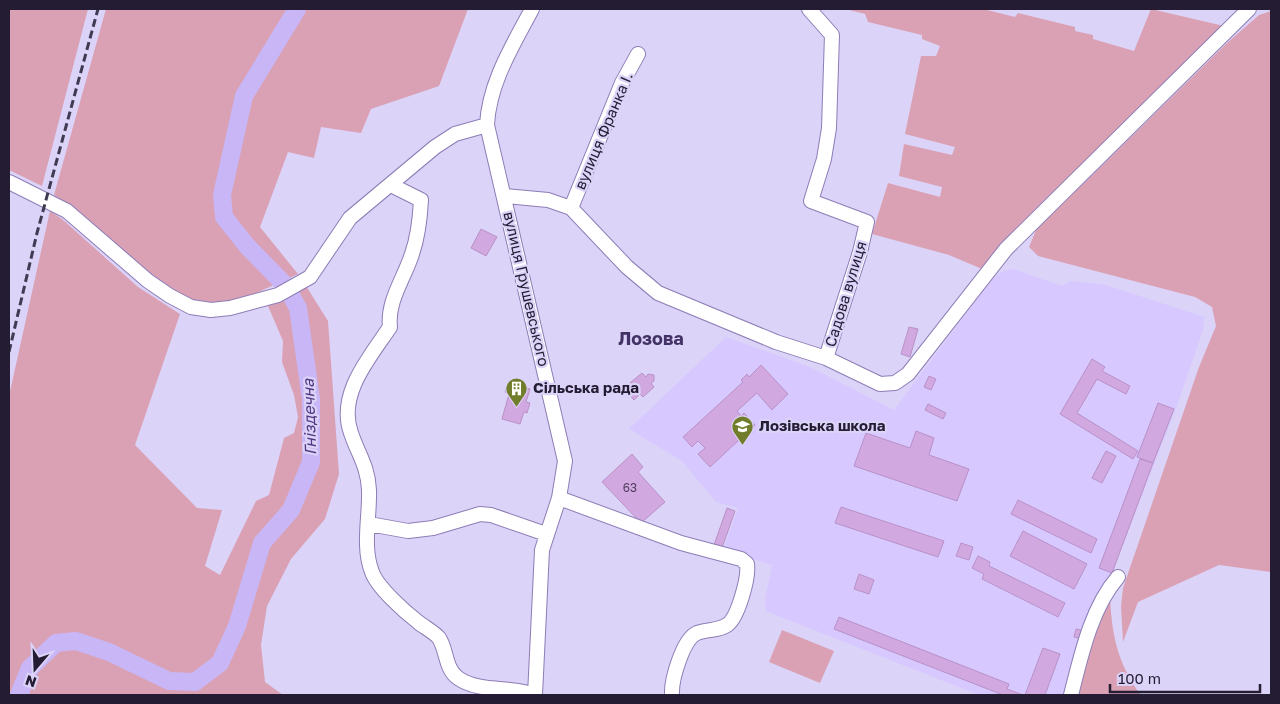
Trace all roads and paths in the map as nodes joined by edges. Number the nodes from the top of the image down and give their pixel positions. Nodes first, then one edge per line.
1 (532, 9) edge
2 (809, 9) edge
3 (1249, 9) edge
4 (638, 54) dead end
5 (487, 124) junction
6 (9, 182) edge
7 (391, 185) junction
8 (505, 196) junction
9 (571, 208) junction
10 (826, 358) junction
11 (559, 498) junction
12 (369, 524) junction
13 (546, 534) junction
14 (1118, 577) dead end
15 (535, 695) edge
16 (672, 695) edge
17 (1071, 695) edge

1 - 5 street, вулиця Грушевського
2 - 10 street, Садова вулиця
3 - 10 street
4 - 9 street, вулиця Франка І.
5 - 7 street
5 - 8 street, вулиця Грушевського
6 - 7 street
7 - 12 street
8 - 9 street
8 - 11 street, вулиця Грушевського
9 - 10 street
11 - 13 street, вулиця Грушевського
11 - 16 street
12 - 13 street
12 - 15 street
13 - 15 street, вулиця Грушевського
14 - 17 street

